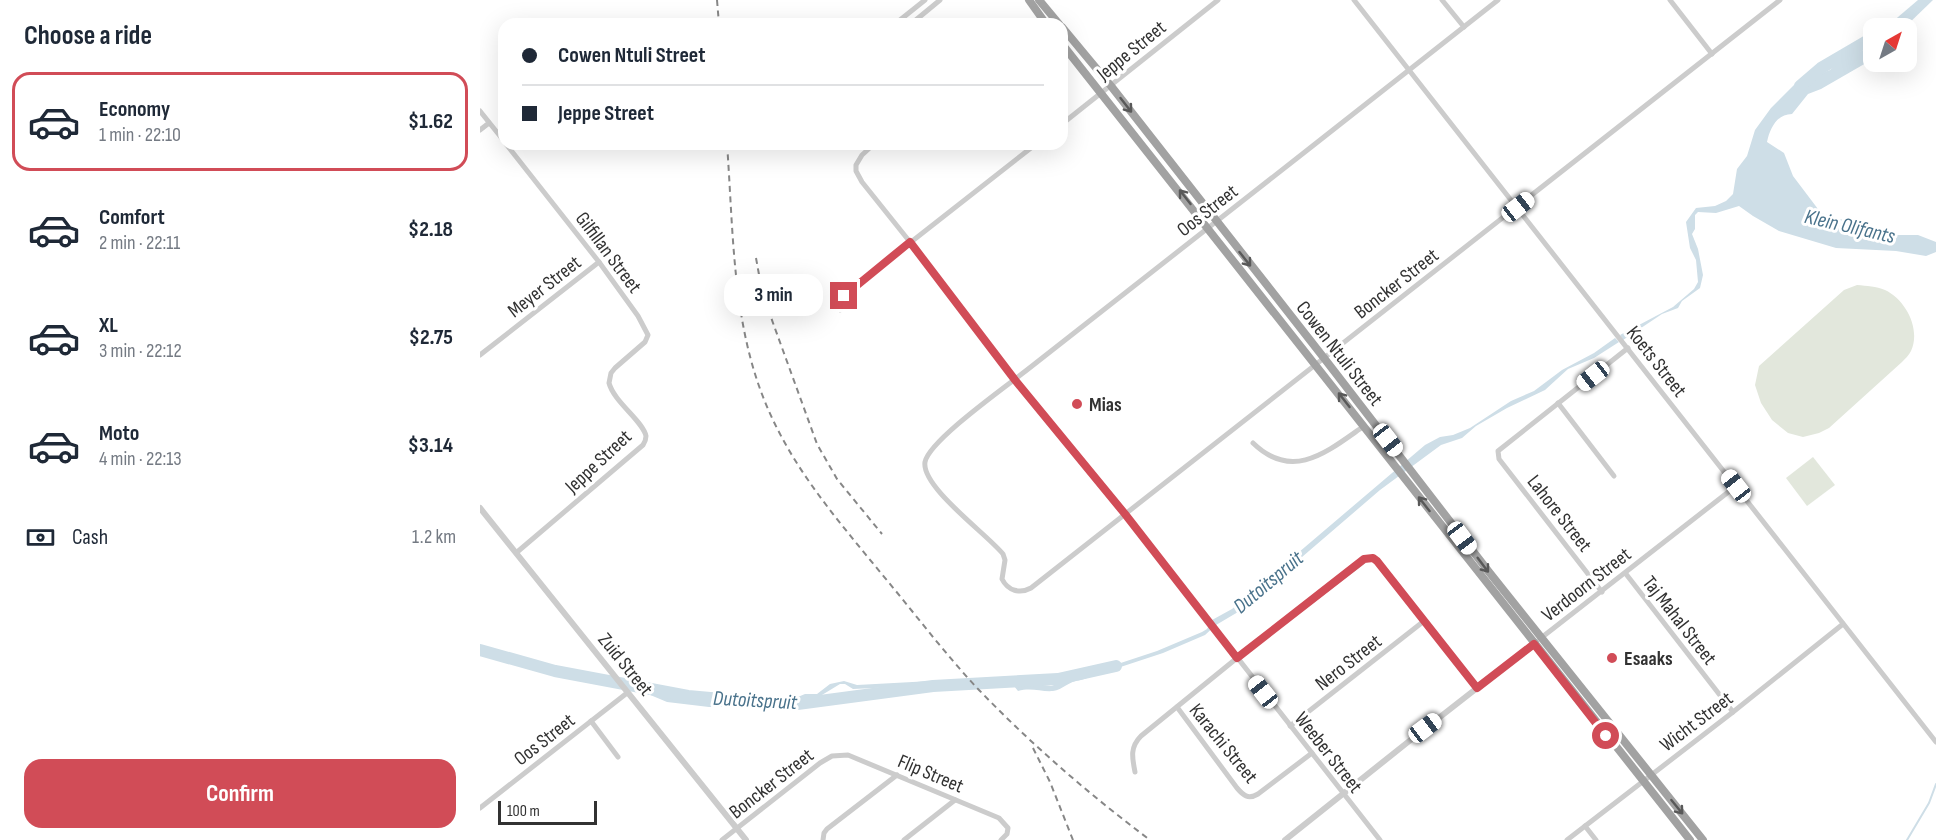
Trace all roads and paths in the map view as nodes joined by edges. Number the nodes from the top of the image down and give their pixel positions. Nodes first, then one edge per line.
1 (925, 0) edge
2 (940, 0) edge
3 (1029, 0) edge
4 (1040, 0) edge
5 (1218, 0) edge
6 (1354, 0) edge
7 (1442, 0) edge
8 (1498, 0) edge
9 (1670, 0) edge
10 (1780, 0) edge
11 (902, 18) edge
12 (918, 18) edge
13 (1042, 18) edge
14 (1055, 18) edge
15 (1464, 27) junction
16 (1068, 34) edge
17 (1068, 51) edge
18 (1712, 54) junction
19 (1410, 70) junction
20 (1111, 86) junction
21 (1102, 93) junction
22 (480, 111) edge
23 (1068, 119) edge
24 (489, 123) junction
25 (480, 130) edge
26 (498, 134) edge
27 (511, 150) edge
28 (868, 150) edge
29 (1028, 150) edge
30 (1518, 207) junction
31 (1213, 225) junction
32 (910, 242) junction
33 (599, 262) junction
34 (840, 310) dead end
35 (1628, 348) junction
36 (480, 355) edge
37 (1324, 358) junction
38 (1317, 365) junction
39 (609, 378) joint
40 (1015, 380) junction
41 (1558, 403) junction
42 (1364, 426) junction
43 (1253, 443) dead end
44 (1614, 476) dead end
45 (1736, 486) junction
46 (480, 508) edge
47 (1125, 514) junction
48 (516, 553) junction
49 (1626, 574) junction
50 (1029, 589) joint
51 (1602, 592) junction
52 (1424, 621) junction
53 (1843, 624) junction
54 (1542, 638) junction
55 (1534, 644) junction
56 (1237, 658) junction
57 (1477, 688) junction
58 (627, 693) junction
59 (1177, 707) junction
60 (1733, 712) junction
61 (591, 722) junction
62 (1290, 726) junction
63 (1936, 742) edge
64 (1312, 753) junction
65 (840, 754) joint
66 (618, 757) dead end
67 (1135, 772) dead end
68 (1651, 774) junction
69 (897, 775) junction
70 (1643, 780) junction
71 (1343, 795) junction
72 (955, 800) junction
73 (480, 808) edge
74 (1585, 826) junction
75 (736, 828) junction
76 (722, 840) edge
77 (746, 840) edge
78 (822, 840) edge
79 (904, 840) edge
80 (1002, 840) edge
81 (1286, 840) edge
82 (1380, 840) edge
83 (1567, 840) edge
84 (1596, 840) edge
85 (1690, 840) edge
86 (1703, 840) edge

1 - 11 street
2 - 12 street
3 - 13 highway
4 - 14 highway, Cowen Ntuli Street
5 - 20 street, Jeppe Street
6 - 19 street, Koets Street
7 - 15 street
8 - 15 street, Oos Street
9 - 18 street
10 - 18 street, Boncker Street
15 - 19 street, Oos Street
16 - 20 highway, Cowen Ntuli Street
17 - 21 highway, Cowen Ntuli Street
18 - 30 street, Boncker Street
19 - 30 street, Koets Street
19 - 31 street, Oos Street
20 - 21 street, Jeppe Street
20 -> 31 highway, Cowen Ntuli Street
21 - 23 street, Jeppe Street
31 -> 21 highway, Cowen Ntuli Street
22 - 24 street, Gilfillan Street
24 - 25 street
24 - 26 street, Gilfillan Street
27 - 33 street, Gilfillan Street
28 - 32 street, Weeber Street
29 - 32 street
30 - 35 street, Koets Street
30 - 37 street, Boncker Street
31 -> 37 highway, Cowen Ntuli Street
31 - 38 highway, Cowen Ntuli Street
31 - 40 street, Oos Street
32 - 34 street
32 - 40 street, Weeber Street
33 - 36 street, Meyer Street
33 - 39 street, Gilfillan Street
35 - 41 street
35 - 45 street, Koets Street
37 - 38 street, Boncker Street
37 -> 54 highway, Cowen Ntuli Street
42 -> 38 highway, Cowen Ntuli Street
38 - 47 street, Boncker Street
39 - 48 street, Jeppe Street
40 - 47 street, Weeber Street
40 - 50 street, Oos Street
41 - 44 street
41 - 51 street, Lahore Street
42 - 43 street
55 -> 42 highway, Cowen Ntuli Street
45 - 49 street, Verdoorn Street
45 - 53 street, Koets Street
46 - 48 street, Zuid Street
47 - 50 street, Boncker Street
47 - 56 street, Weeber Street
48 - 58 street, Zuid Street
49 - 51 street, Verdoorn Street
49 - 60 street, Taj Mahal Street
51 - 54 street, Verdoorn Street
52 - 56 street
52 - 57 street
52 - 62 street, Nero Street
53 - 60 street, Wicht Street
53 - 63 street, Koets Street
54 - 55 street, Verdoorn Street
54 - 68 highway, Cowen Ntuli Street
55 - 57 street, Verdoorn Street
55 - 70 highway, Cowen Ntuli Street
56 - 59 street
56 - 62 street, Weeber Street
57 - 71 street, Verdoorn Street
58 - 61 street, Oos Street
58 - 75 street, Zuid Street
59 - 64 street, Karachi Street
59 - 67 street
60 - 68 street, Wicht Street
61 - 66 street
61 - 73 street, Oos Street
62 - 64 street, Weeber Street
64 - 71 street, Weeber Street
65 - 69 street, Flip Street
65 - 75 street, Boncker Street
68 - 70 street, Wicht Street
68 -> 86 highway, Cowen Ntuli Street
69 - 72 street, Flip Street
69 - 78 street
70 - 74 street, Wicht Street
70 - 85 highway, Cowen Ntuli Street
71 - 81 street, Verdoorn Street
71 - 82 street, Weeber Street
72 - 79 street
72 - 80 street, Flip Street
74 - 83 street, Wicht Street
74 - 84 street
75 - 76 street, Boncker Street
75 - 77 street, Zuid Street

